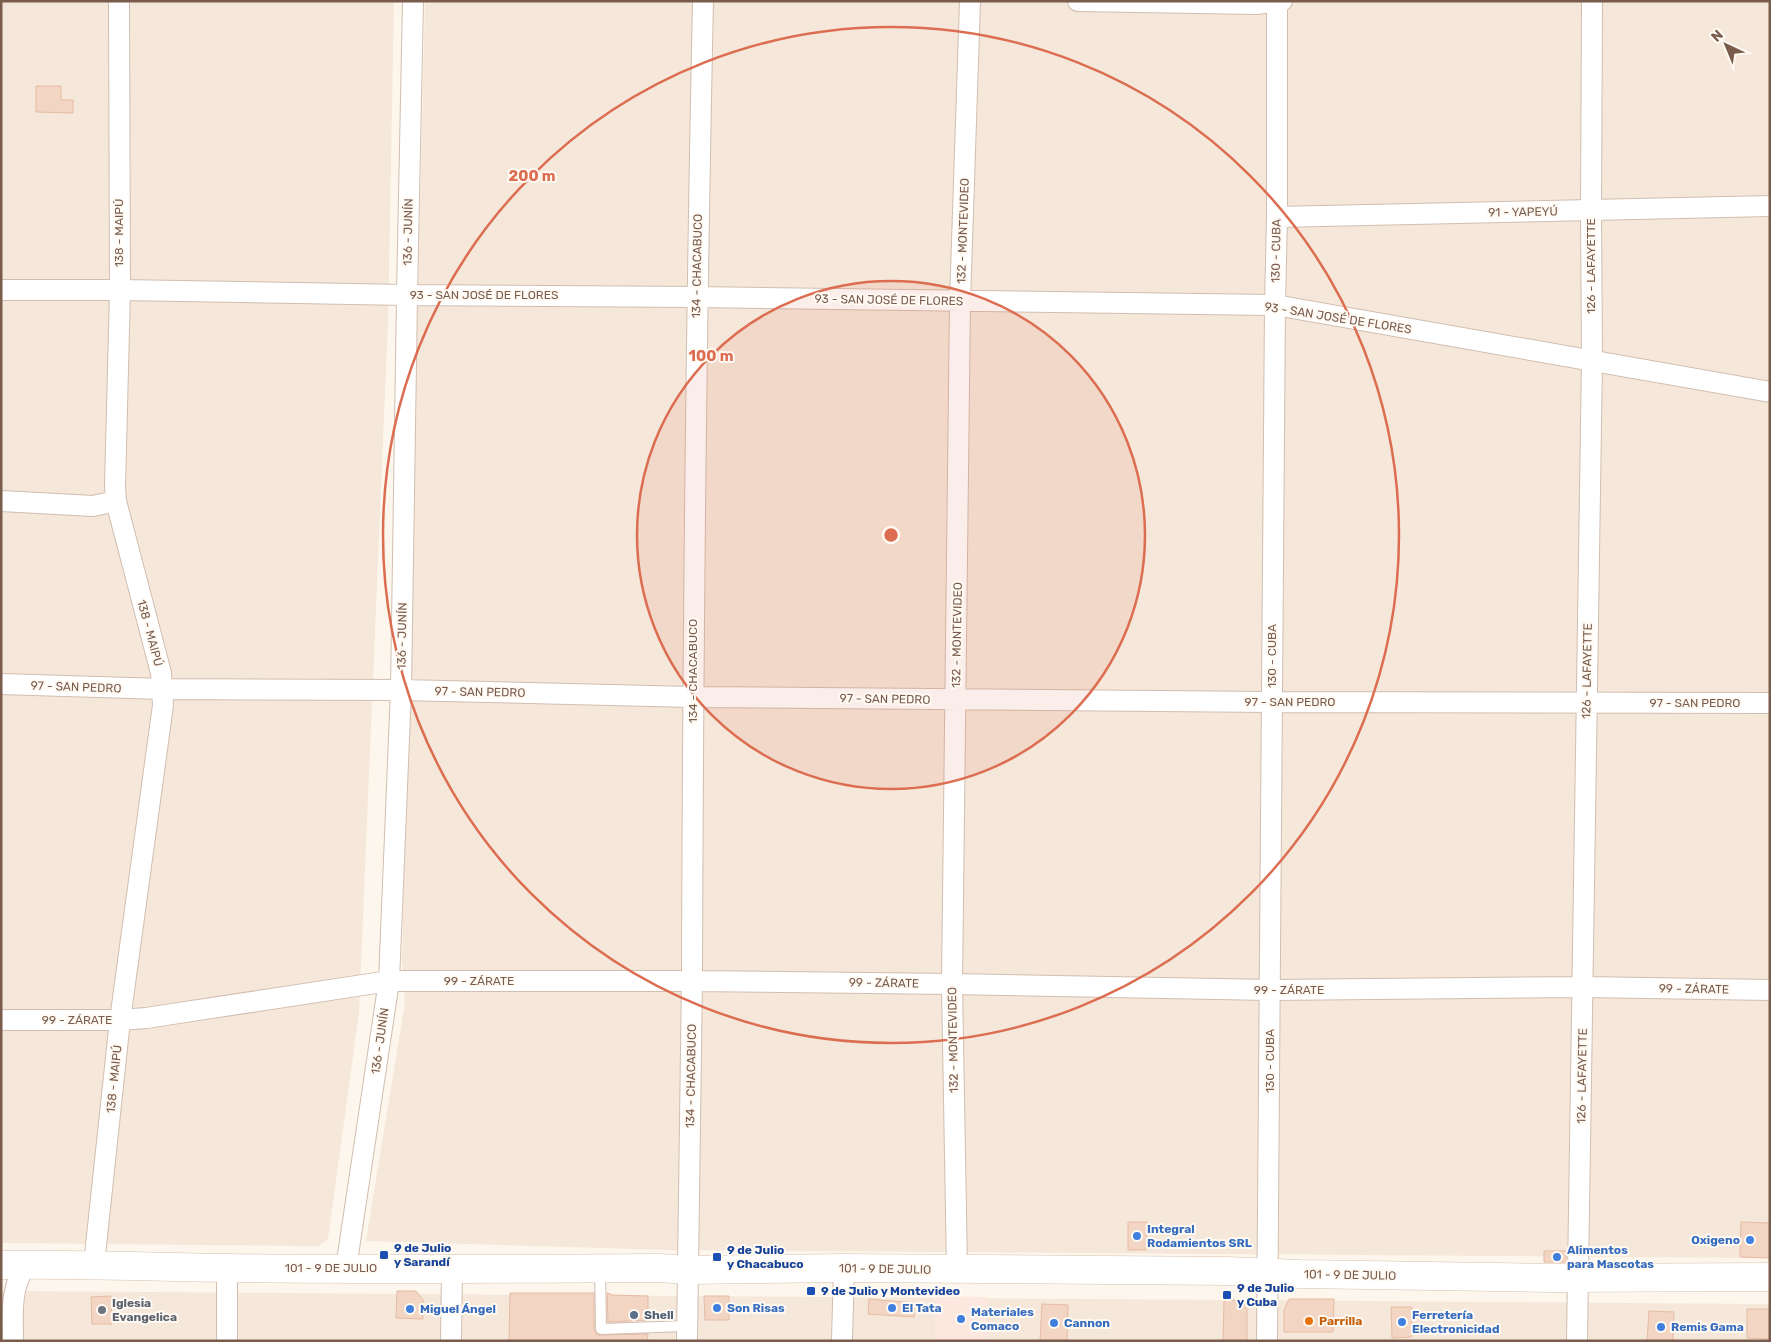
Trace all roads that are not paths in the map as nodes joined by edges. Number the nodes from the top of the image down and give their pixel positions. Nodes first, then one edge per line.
1 (119, 1) edge
2 (413, 1) edge
3 (703, 1) edge
4 (970, 1) edge
5 (1078, 1) edge
6 (1592, 1) edge
7 (1279, 2) edge
8 (1770, 206) edge
9 (1591, 211) junction
10 (1277, 217) junction
11 (1, 290) edge
12 (120, 290) junction
13 (407, 295) junction
14 (696, 297) junction
15 (960, 302) junction
16 (1274, 305) junction
17 (1592, 360) junction
18 (1770, 392) edge
19 (1, 501) edge
20 (116, 501) junction
21 (1, 684) edge
22 (163, 689) junction
23 (402, 690) junction
24 (692, 697) junction
25 (956, 700) junction
26 (1272, 702) junction
27 (1586, 702) junction
28 (1770, 703) edge
29 (389, 981) junction
30 (692, 981) junction
31 (952, 984) junction
32 (1583, 987) junction
33 (1270, 990) junction
34 (1770, 990) edge
35 (1, 1020) edge
36 (120, 1020) junction
37 (94, 1264) junction
38 (13, 1265) edge
39 (227, 1268) junction
40 (346, 1268) junction
41 (600, 1268) junction
42 (844, 1268) junction
43 (452, 1269) junction
44 (687, 1270) junction
45 (957, 1270) junction
46 (1268, 1273) junction
47 (1770, 1277) edge
48 (1579, 1278) junction
49 (687, 1334) edge
50 (13, 1341) edge
51 (227, 1341) edge
52 (451, 1341) edge
53 (842, 1341) edge
54 (1267, 1341) edge
55 (1577, 1341) edge

1 - 12 street, 138 - MAIPÚ
2 - 13 street, 136 - JUNÍN
3 - 14 street, 134 - CHACABUCO
4 - 15 street, 132 - MONTEVIDEO
5 - 7 street
6 - 9 street, 126 - LAFAYETTE
7 - 10 street, 130 - CUBA
8 - 9 street, 91 - YAPEYÚ
9 - 10 street, 91 - YAPEYÚ
9 - 17 street, 126 - LAFAYETTE
10 - 16 street, 130 - CUBA
11 - 12 street, 93 - SAN JOSÉ DE FLORES
12 - 13 street, 93 - SAN JOSÉ DE FLORES
12 - 20 street, 138 - MAIPÚ
13 - 14 street, 93 - SAN JOSÉ DE FLORES
13 - 23 street, 136 - JUNÍN
14 - 15 street, 93 - SAN JOSÉ DE FLORES
14 - 24 street, 134 - CHACABUCO
15 - 16 street, 93 - SAN JOSÉ DE FLORES
15 - 25 street, 132 - MONTEVIDEO
16 - 17 street, 93 - SAN JOSÉ DE FLORES
16 - 26 street, 130 - CUBA
17 - 18 street, 93 - SAN JOSÉ DE FLORES
17 - 27 street, 126 - LAFAYETTE
19 - 20 street
20 - 22 street, 138 - MAIPÚ
21 - 22 street, 97 - SAN PEDRO
22 - 23 street, 97 - SAN PEDRO
22 - 36 street, 138 - MAIPÚ
23 - 24 street, 97 - SAN PEDRO
23 - 29 street, 136 - JUNÍN
24 - 25 street, 97 - SAN PEDRO
24 - 30 street, 134 - CHACABUCO
25 - 26 street, 97 - SAN PEDRO
25 - 31 street, 132 - MONTEVIDEO
26 - 27 street, 97 - SAN PEDRO
26 - 33 street, 130 - CUBA
27 - 28 street, 97 - SAN PEDRO
27 - 32 street, 126 - LAFAYETTE
29 - 30 street, 99 - ZÁRATE
29 - 36 street, 99 - ZÁRATE
29 - 40 street, 136 - JUNÍN
30 - 31 street, 99 - ZÁRATE
30 - 44 street, 134 - CHACABUCO
31 - 33 street, 99 - ZÁRATE
31 - 45 street, 132 - MONTEVIDEO
32 - 33 street, 99 - ZÁRATE
32 - 34 street, 99 - ZÁRATE
32 - 48 street, 126 - LAFAYETTE
33 - 46 street, 130 - CUBA
35 - 36 street, 99 - ZÁRATE
36 - 37 street, 138 - MAIPÚ
37 - 38 street, 101 - 9 DE JULIO
37 - 39 street, 101 - 9 DE JULIO
38 - 50 street
39 - 40 street, 101 - 9 DE JULIO
39 - 51 street
40 - 43 street, 101 - 9 DE JULIO
41 - 43 street, 101 - 9 DE JULIO
41 - 44 street, 101 - 9 DE JULIO
41 - 49 lane
42 - 44 street, 101 - 9 DE JULIO
42 - 45 street, 101 - 9 DE JULIO
42 - 53 street
43 - 52 street
44 - 49 street, 134 - CHACABUCO
45 - 46 street, 101 - 9 DE JULIO
46 - 48 street, 101 - 9 DE JULIO
46 - 54 street, 130 - CUBA
47 - 48 street, 101 - 9 DE JULIO
48 - 55 street, 126 - LAFAYETTE

